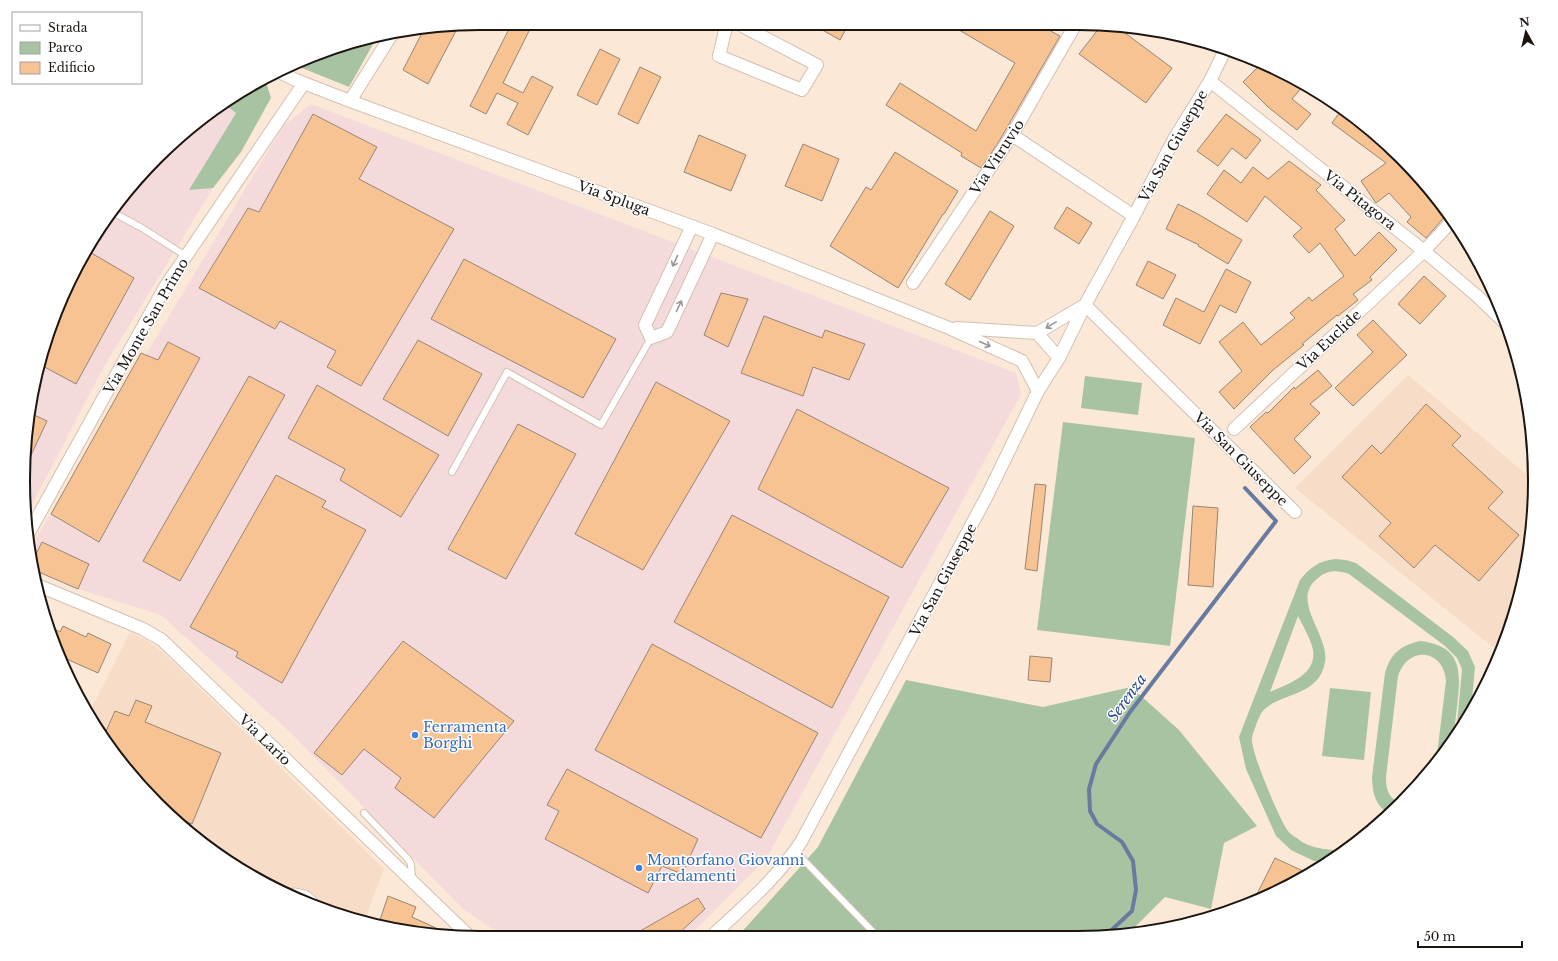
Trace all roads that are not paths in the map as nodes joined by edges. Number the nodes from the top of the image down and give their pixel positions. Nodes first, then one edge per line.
1 (725, 30) edge
2 (750, 30) edge
3 (1072, 30) edge
4 (388, 40) edge
5 (1223, 54) edge
6 (285, 74) edge
7 (1210, 81) junction
8 (304, 83) junction
9 (350, 101) junction
10 (1012, 135) junction
11 (117, 215) edge
12 (1134, 216) junction
13 (1449, 225) edge
14 (692, 226) junction
15 (713, 234) junction
16 (1424, 251) junction
17 (186, 256) junction
18 (913, 283) dead end
19 (1085, 305) junction
20 (1496, 315) edge
21 (949, 328) junction
22 (1037, 333) junction
23 (651, 338) junction
24 (1059, 358) junction
25 (1038, 391) junction
26 (1234, 429) dead end
27 (452, 472) dead end
28 (1294, 512) dead end
29 (33, 526) edge
30 (43, 588) edge
31 (364, 813) dead end
32 (795, 852) junction
33 (412, 880) junction
34 (463, 930) edge
35 (720, 931) edge
36 (871, 931) edge

1 - 2 street
3 - 10 street, Via Vitruvio
4 - 9 street
5 - 7 street, Via San Giuseppe
6 - 8 street, Via Spluga
7 - 12 street, Via San Giuseppe
7 - 16 street, Via Pitagora
8 - 9 street, Via Spluga
8 - 17 street, Via Monte San Primo
9 - 14 street, Via Spluga
10 - 12 street
10 - 18 street, Via Vitruvio
11 - 17 lane
12 - 19 street, Via San Giuseppe
13 - 16 street, Via Euclide
14 - 15 street, Via Spluga
14 -> 23 street
15 - 21 street, Via Spluga
23 -> 15 street
16 - 20 street, Via Pitagora
16 - 26 street, Via Euclide
17 - 29 street, Via Monte San Primo
19 -> 22 street
19 - 24 street, Via San Giuseppe
19 - 28 street, Via San Giuseppe
21 - 22 street, Via Spluga
21 -> 25 street, Via Spluga
22 - 24 street
23 - 27 lane
24 - 25 street, Via San Giuseppe
25 - 32 street, Via San Giuseppe
30 - 33 street, Via Lario
31 - 33 lane
32 - 35 street, Via San Giuseppe
32 - 36 lane
33 - 34 street, Via Lario

